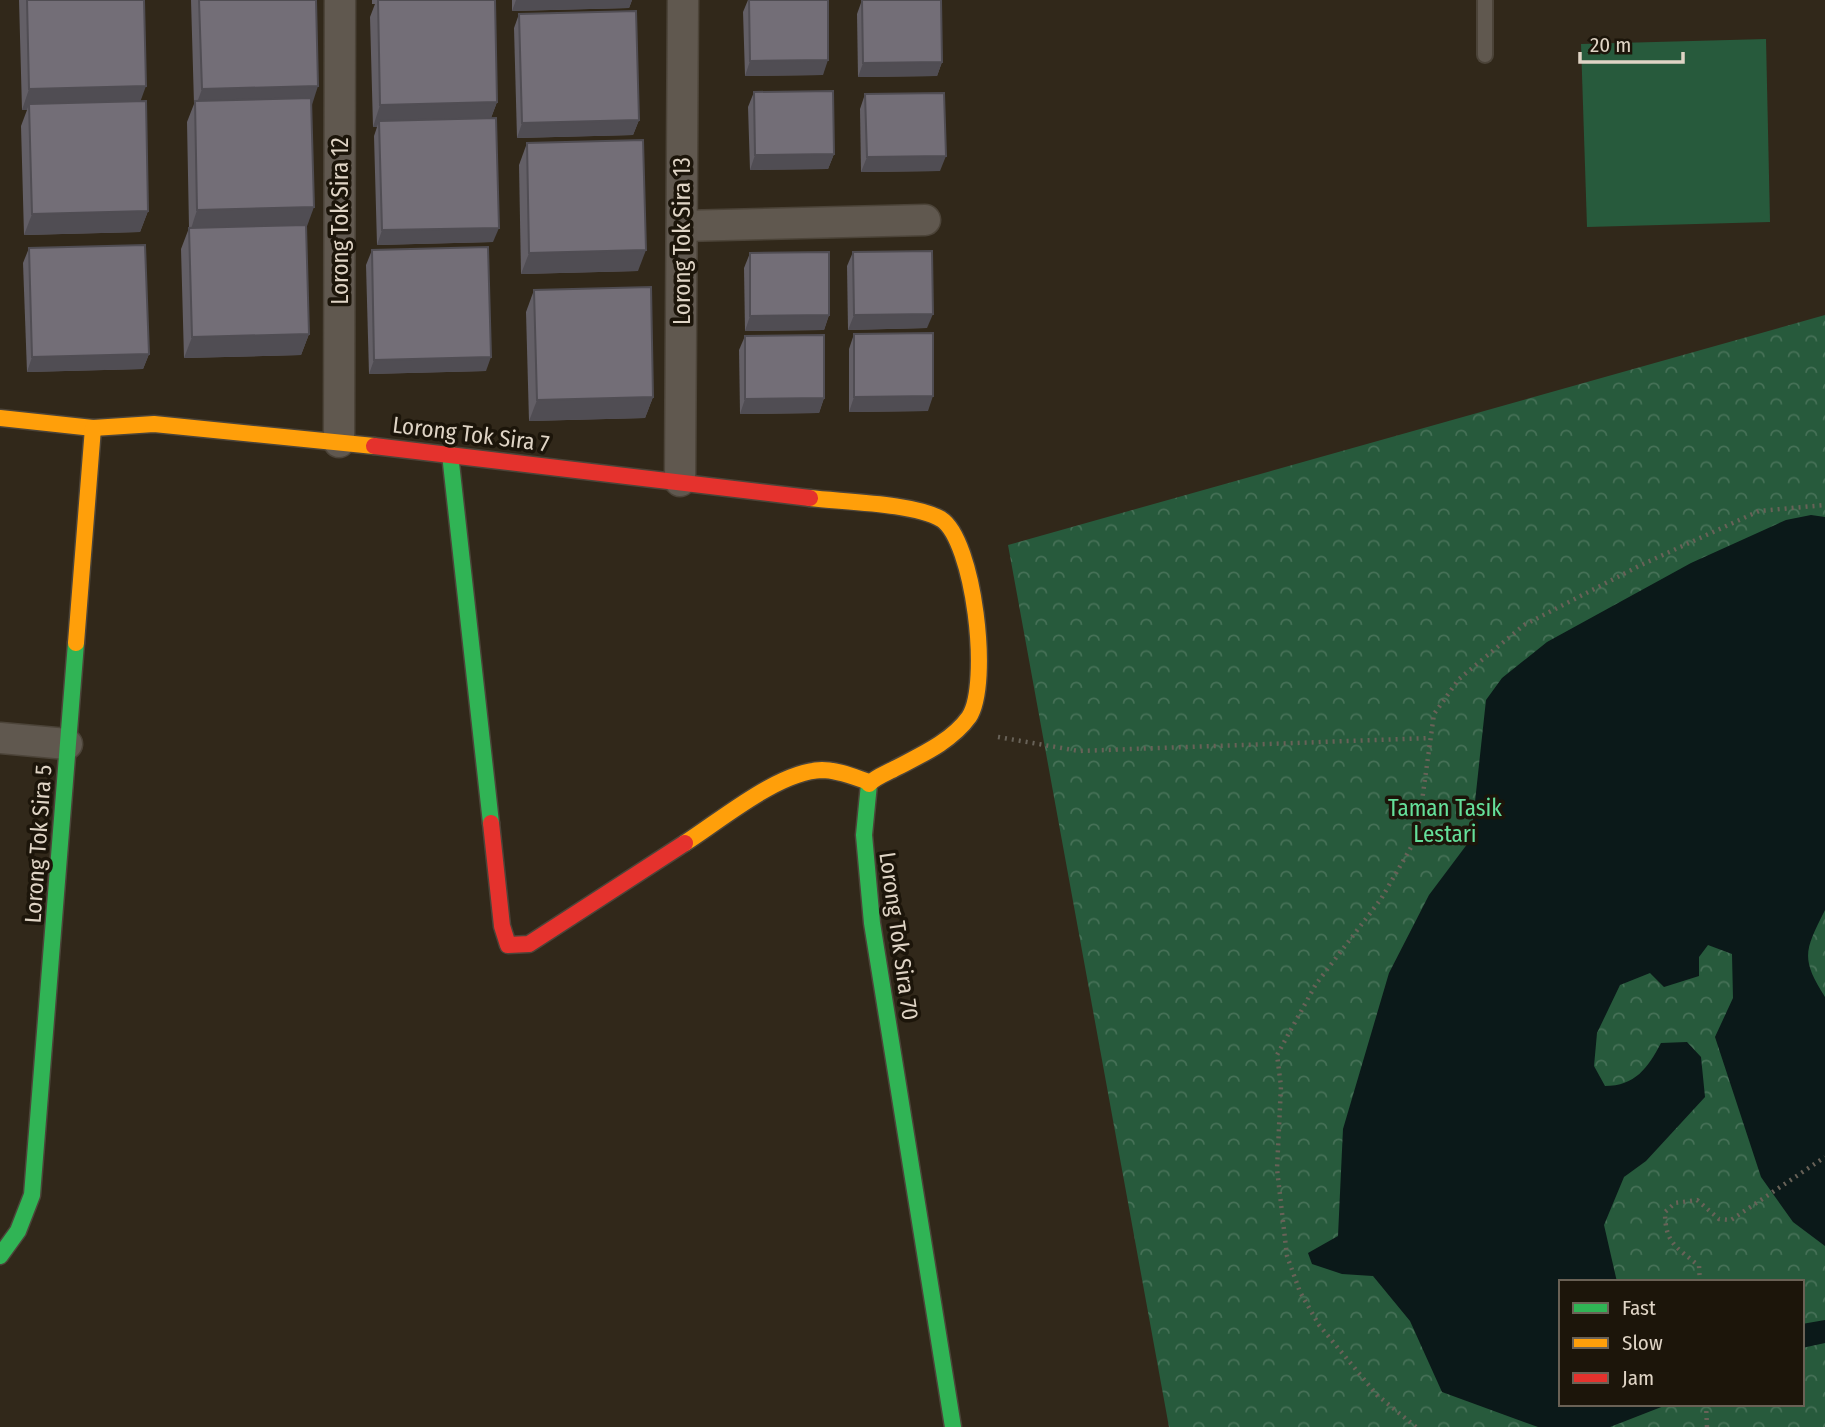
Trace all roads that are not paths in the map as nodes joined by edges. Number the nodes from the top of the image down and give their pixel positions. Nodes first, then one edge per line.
1 (340, 0) edge
2 (683, 0) edge
3 (1485, 0) edge
4 (1485, 55) dead end
5 (925, 220) dead end
6 (682, 226) junction
7 (0, 418) edge
8 (93, 428) junction
9 (340, 442) junction
10 (450, 454) junction
11 (680, 481) junction
12 (0, 738) edge
13 (67, 744) junction
14 (869, 782) junction
15 (0, 1256) edge
16 (953, 1427) edge

1 - 9 street, Lorong Tok Sira 12
2 - 6 street, Lorong Tok Sira 13
3 - 4 lane
5 - 6 street
6 - 11 street, Lorong Tok Sira 13
7 - 8 street, Lorong Tok Sira 7
8 - 9 street, Lorong Tok Sira 7
8 - 13 street, Lorong Tok Sira 5
9 - 10 street, Lorong Tok Sira 7
10 - 11 street, Lorong Tok Sira 7
10 - 14 street
11 - 14 street, Lorong Tok Sira 7
12 - 13 street
13 - 15 street, Lorong Tok Sira 5
14 - 16 street, Lorong Tok Sira 70

